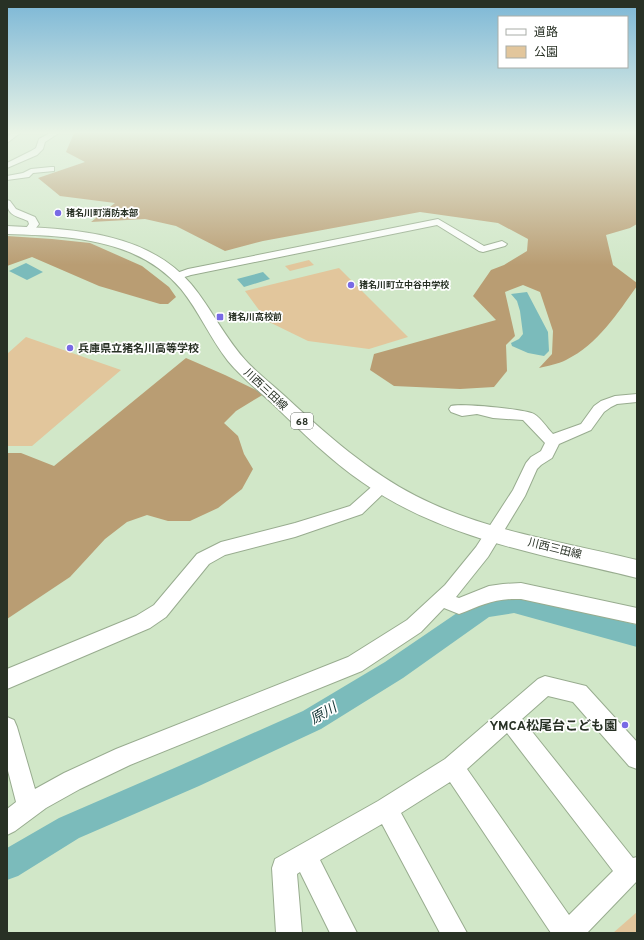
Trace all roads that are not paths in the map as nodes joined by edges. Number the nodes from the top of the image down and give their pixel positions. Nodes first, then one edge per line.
1 (7, 203) edge
2 (7, 226) edge
3 (30, 229) junction
4 (7, 230) edge
5 (502, 244) dead end
6 (183, 274) junction
7 (637, 398) edge
8 (456, 409) dead end
9 (552, 442) junction
10 (382, 486) junction
11 (496, 528) junction
12 (637, 556) edge
13 (637, 569) edge
14 (442, 599) junction
15 (637, 616) edge
16 (7, 680) edge
17 (509, 719) junction
18 (7, 727) edge
19 (637, 758) edge
20 (453, 767) junction
21 (28, 807) junction
22 (386, 810) junction
23 (7, 823) edge
24 (305, 856) junction
25 (633, 870) edge
26 (289, 933) edge
27 (344, 933) edge
28 (454, 933) edge
29 (566, 933) edge
30 (569, 933) edge

1 - 3 street
2 - 3 main road, 川西三田線 / 68
3 - 4 main road, 川西三田線 / 68
3 - 6 main road, 川西三田線 / 68
5 - 6 street
6 - 10 main road, 川西三田線 / 68
6 - 11 main road, 川西三田線 / 68
7 - 9 street
8 - 9 street
9 - 11 street
10 - 11 main road, 川西三田線 / 68
10 - 16 street
11 - 12 main road, 川西三田線 / 68
11 - 13 main road, 川西三田線 / 68
11 - 14 street
14 - 15 street
14 - 21 street
17 - 19 street
17 - 20 street
17 - 25 street
18 - 21 street
20 - 22 street
20 - 29 street
21 - 23 street
22 - 24 street
22 - 28 street
24 - 26 street
24 - 27 street
25 - 30 street

